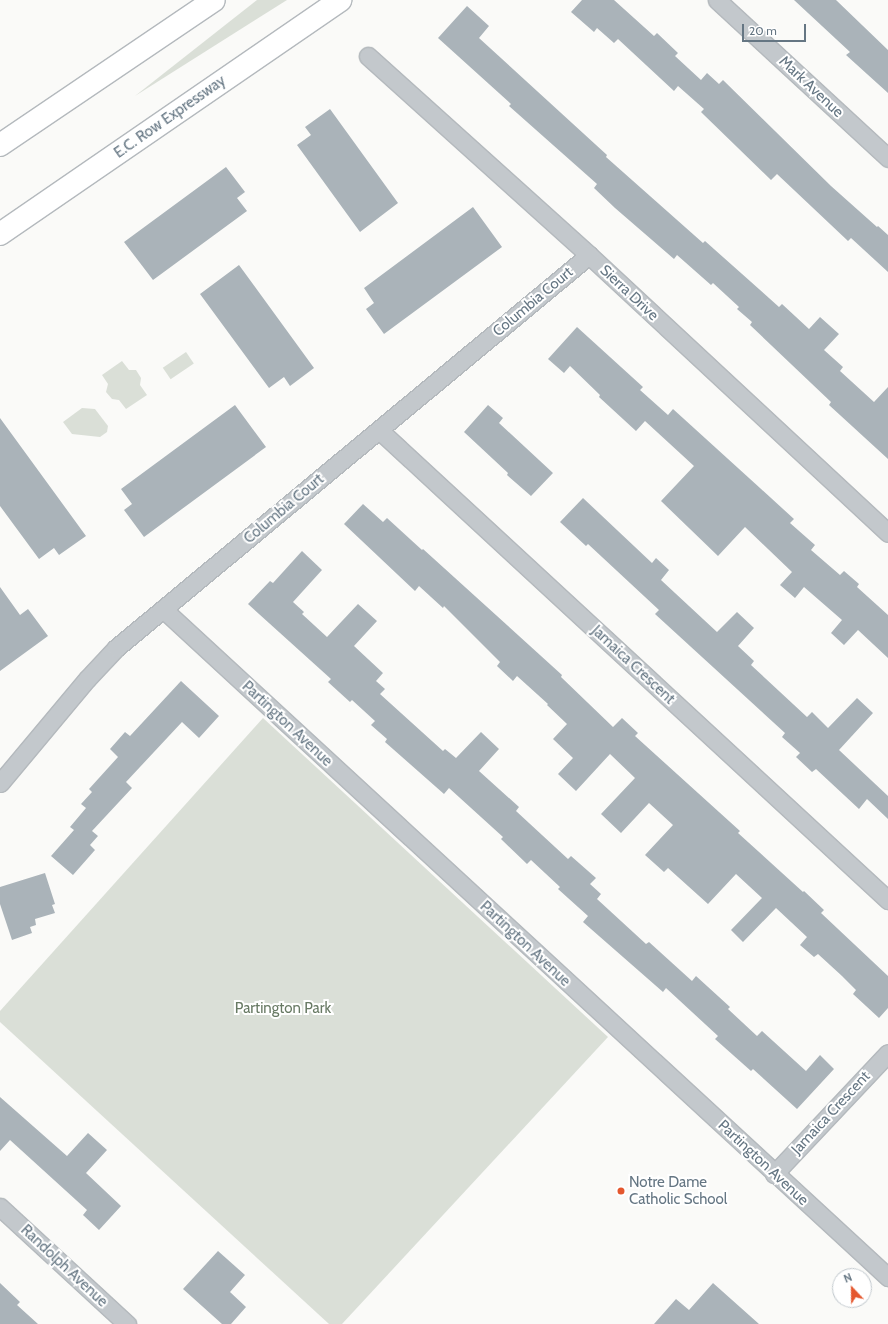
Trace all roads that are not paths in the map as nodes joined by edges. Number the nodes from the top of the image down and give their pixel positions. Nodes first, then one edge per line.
1 (214, 0) edge
2 (340, 0) edge
3 (717, 0) edge
4 (368, 56) dead end
5 (0, 145) edge
6 (888, 158) edge
7 (0, 234) edge
8 (589, 255) junction
9 (379, 430) junction
10 (888, 533) edge
11 (164, 609) junction
12 (0, 783) edge
13 (888, 900) edge
14 (888, 1053) edge
15 (774, 1174) junction
16 (0, 1207) edge
17 (888, 1277) edge
18 (127, 1324) edge

1 - 5 highway
2 - 7 highway, E.C. Row Expressway
3 - 6 street, Mark Avenue
4 - 8 street, Sierra Drive
8 - 9 street, Columbia Court
8 - 10 street, Sierra Drive
9 - 11 street, Columbia Court
9 - 13 street, Jamaica Crescent
11 - 12 street, Columbia Court
11 - 15 street, Partington Avenue
14 - 15 street, Jamaica Crescent
15 - 17 street, Partington Avenue
16 - 18 street, Randolph Avenue

